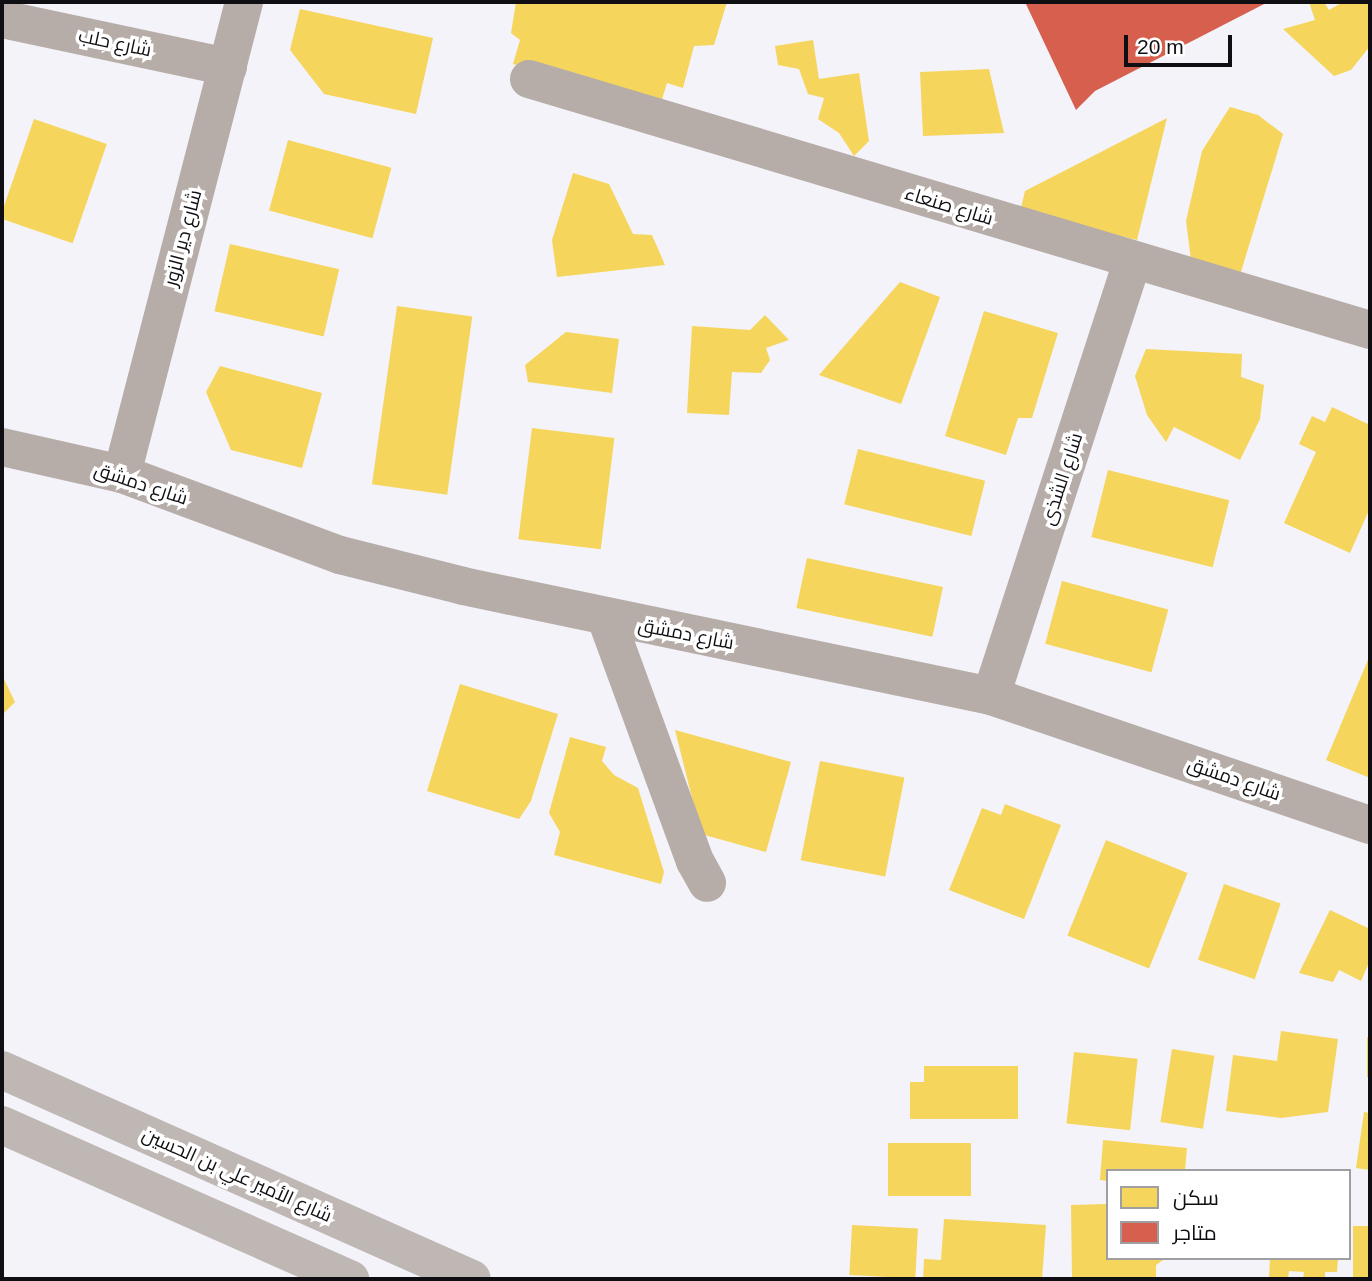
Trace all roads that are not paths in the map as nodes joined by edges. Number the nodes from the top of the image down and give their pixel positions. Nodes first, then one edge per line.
1 (244, 2) edge
2 (2, 19) edge
3 (228, 67) junction
4 (529, 79) dead end
5 (1132, 262) junction
6 (1370, 330) edge
7 (2, 447) edge
8 (122, 474) junction
9 (606, 618) junction
10 (991, 696) junction
11 (1370, 825) edge
12 (707, 883) dead end
13 (2, 1070) edge
14 (2, 1125) edge
15 (350, 1279) edge
16 (472, 1279) edge

1 - 3 street, شارع دير الزور
2 - 3 street, شارع حلب
3 - 8 street, شارع دير الزور
4 - 5 street, شارع صنعاء
5 - 6 street, شارع صنعاء
5 - 10 street, شارع الشذى
7 - 8 street, شارع دمشق
8 - 9 street, شارع دمشق
9 - 10 street, شارع دمشق
9 - 12 street
10 - 11 street, شارع دمشق
13 - 16 main road, شارع الأمير علي بن الحسين
14 - 15 main road

